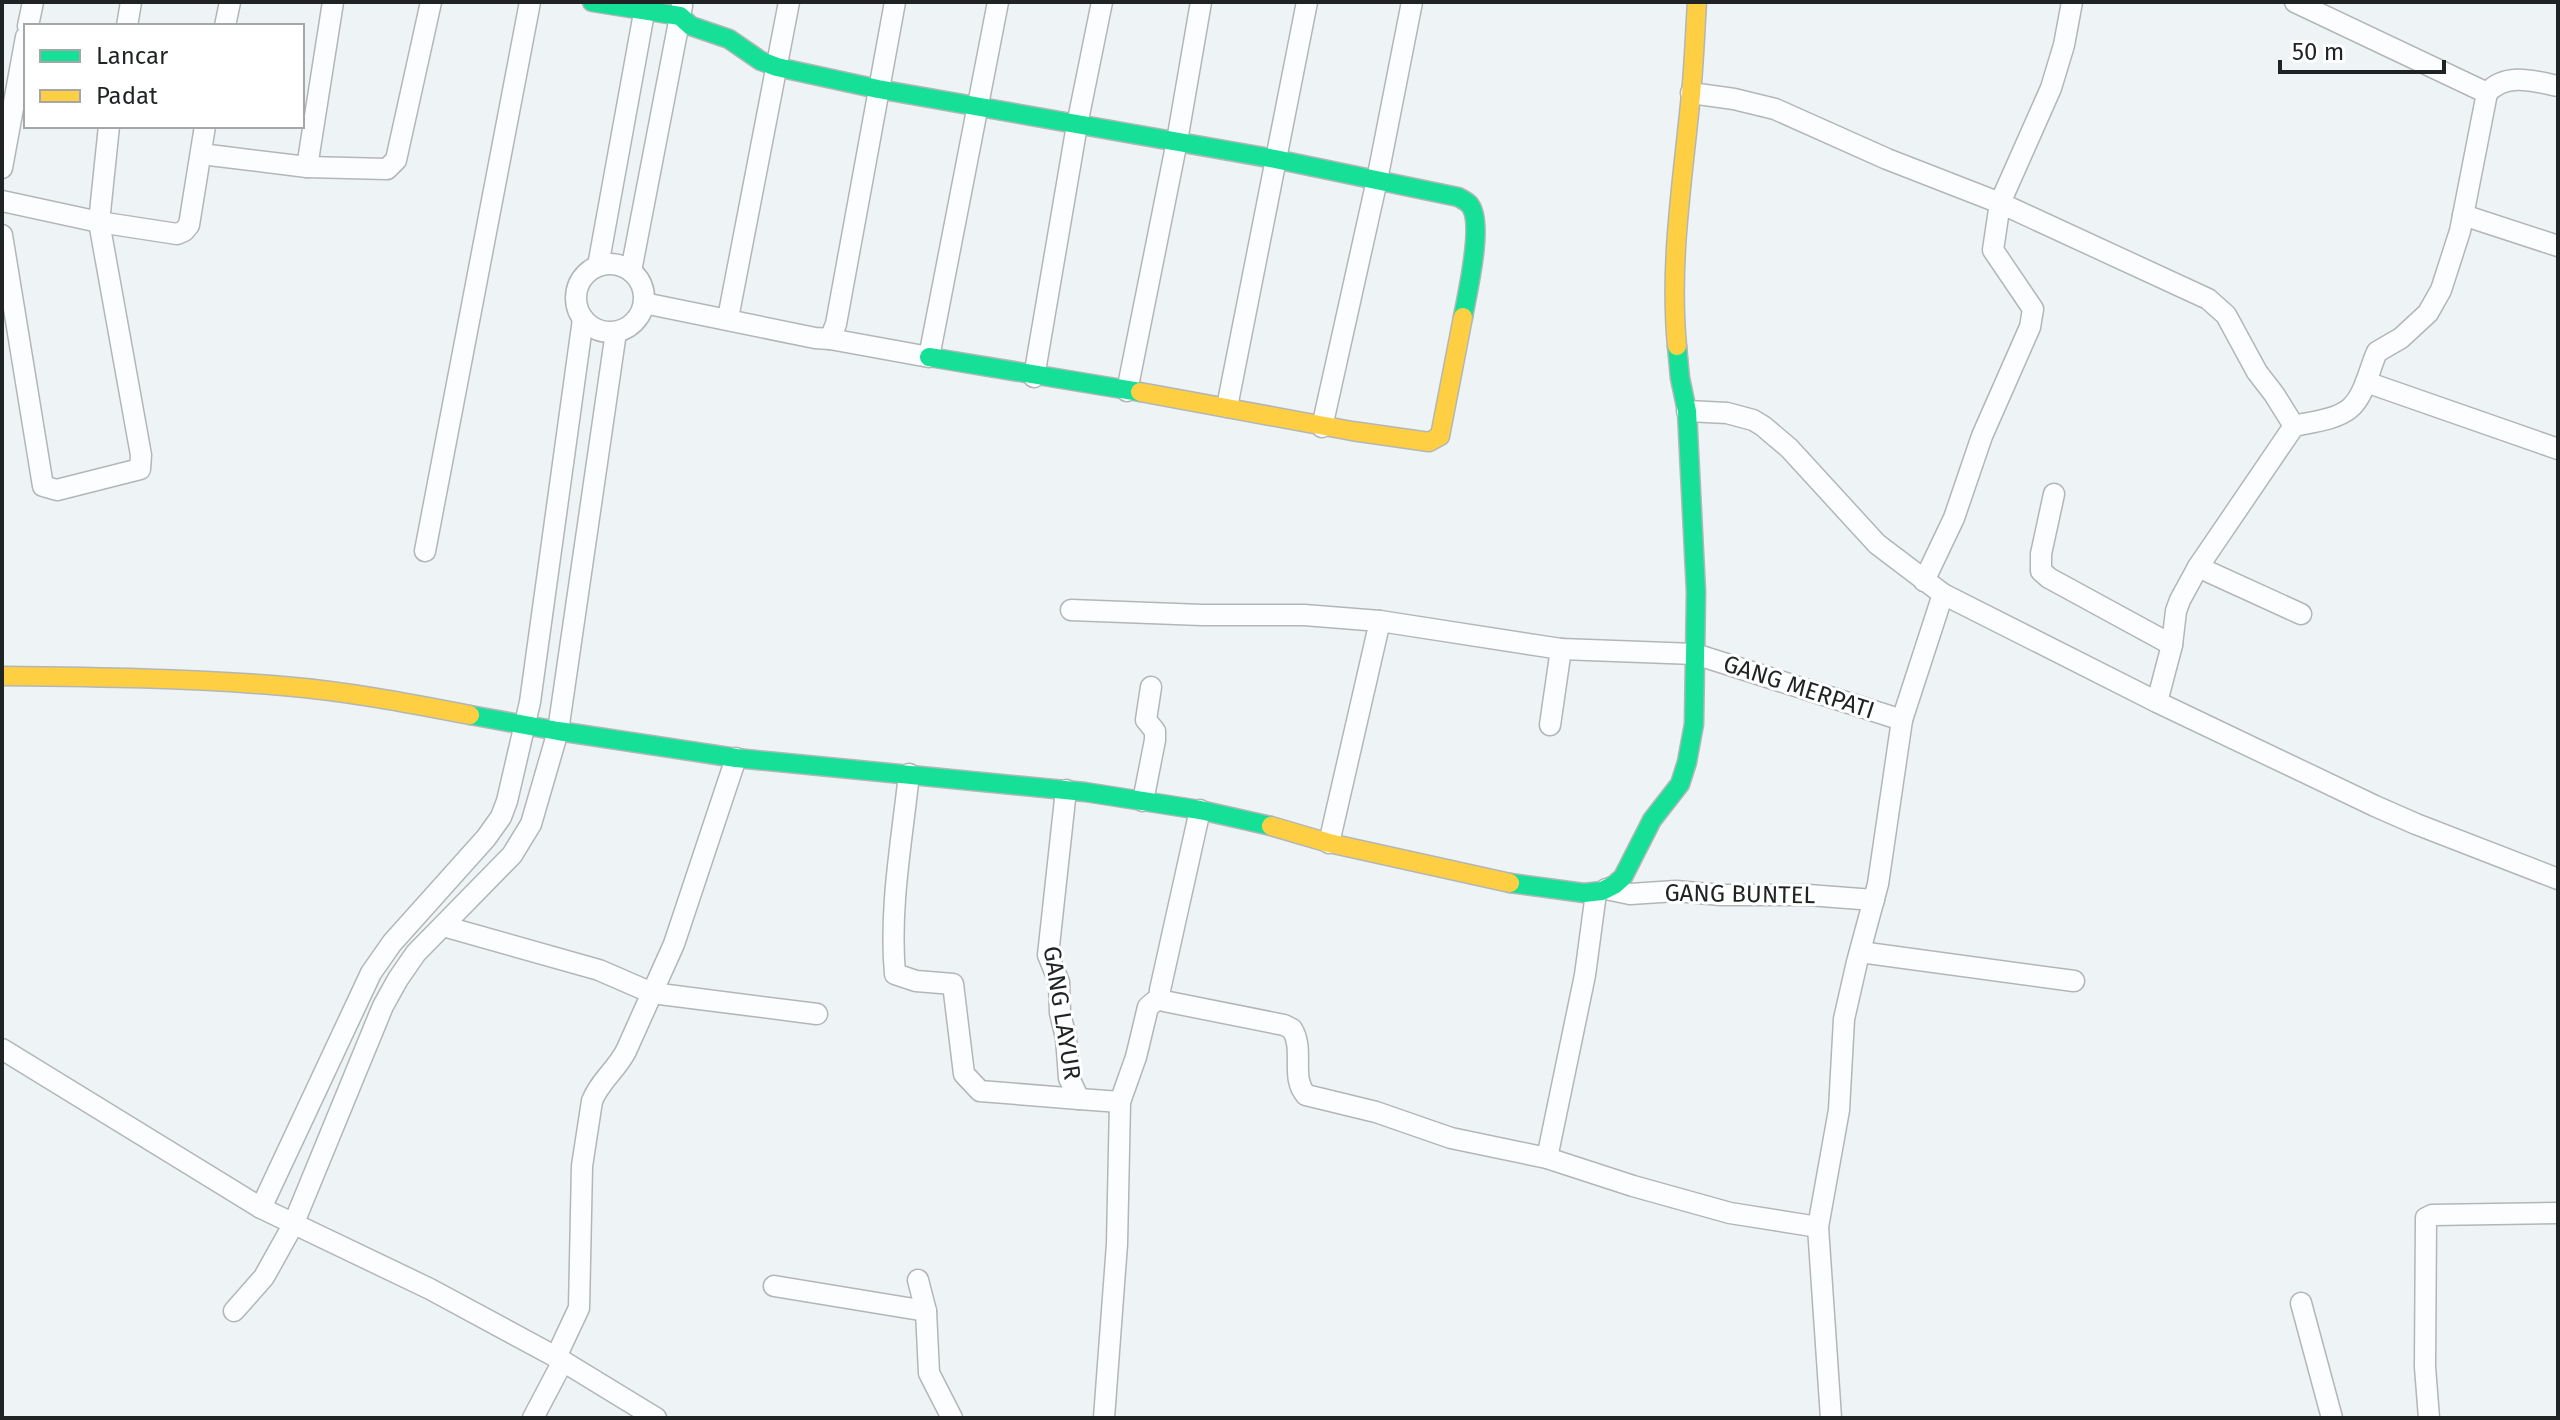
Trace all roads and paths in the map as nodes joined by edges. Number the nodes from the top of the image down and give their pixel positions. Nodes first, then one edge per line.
1 (33, 2) edge
2 (131, 2) edge
3 (230, 2) edge
4 (333, 2) edge
5 (431, 2) edge
6 (530, 2) edge
7 (592, 2) edge
8 (789, 2) edge
9 (895, 2) edge
10 (998, 2) edge
11 (1102, 2) edge
12 (1201, 2) edge
13 (1307, 2) edge
14 (1412, 2) edge
15 (1697, 2) edge
16 (2072, 2) edge
17 (2295, 2) edge
18 (646, 6) edge
19 (681, 9) edge
20 (28, 24) edge
21 (127, 24) edge
22 (225, 24) edge
23 (24, 48) edge
24 (777, 67) junction
25 (2558, 86) edge
26 (878, 89) junction
27 (1691, 93) junction
28 (2487, 93) junction
29 (978, 105) junction
30 (1077, 125) junction
31 (109, 128) edge
32 (205, 128) edge
33 (1177, 141) junction
34 (201, 154) junction
35 (1275, 159) junction
36 (307, 167) junction
37 (2, 168) edge
38 (1377, 180) junction
39 (2, 201) edge
40 (2000, 203) junction
41 (2463, 215) junction
42 (99, 222) junction
43 (2, 235) edge
44 (2558, 246) edge
45 (598, 266) junction
46 (631, 271) junction
47 (7, 296) edge
48 (644, 303) junction
49 (728, 318) junction
50 (583, 319) junction
51 (616, 332) junction
52 (830, 339) junction
53 (929, 357) junction
54 (1034, 377) junction
55 (2366, 382) junction
56 (1127, 391) junction
57 (1227, 407) junction
58 (1687, 411) junction
59 (2294, 426) junction
60 (1322, 427) junction
61 (2558, 449) edge
62 (2054, 494) dead end
63 (425, 551) dead end
64 (2198, 567) junction
65 (1924, 581) junction
66 (1943, 594) junction
67 (1071, 610) dead end
68 (2301, 614) dead end
69 (1380, 621) junction
70 (2172, 645) junction
71 (1561, 649) junction
72 (1695, 654) junction
73 (2, 676) edge
74 (1151, 687) dead end
75 (2157, 702) junction
76 (1902, 720) junction
77 (525, 725) junction
78 (1550, 725) dead end
79 (558, 731) junction
80 (736, 758) junction
81 (909, 774) junction
82 (1066, 790) junction
83 (1143, 801) junction
84 (1200, 810) junction
85 (1329, 843) junction
86 (2558, 879) edge
87 (1601, 891) junction
88 (1874, 900) junction
89 (443, 926) junction
90 (1860, 952) junction
91 (2074, 981) dead end
92 (652, 993) junction
93 (1160, 997) junction
94 (817, 1014) dead end
95 (2, 1049) edge
96 (1079, 1099) junction
97 (1120, 1102) junction
98 (1547, 1158) junction
99 (261, 1208) junction
100 (2558, 1213) edge
101 (293, 1225) junction
102 (1818, 1227) junction
103 (918, 1280) dead end
104 (774, 1286) dead end
105 (2301, 1303) dead end
106 (234, 1311) dead end
107 (926, 1311) junction
108 (559, 1359) junction
109 (533, 1418) edge
110 (656, 1418) edge
111 (952, 1418) edge
112 (1104, 1418) edge
113 (1831, 1418) edge
114 (2332, 1418) edge
115 (2429, 1418) edge

1 - 20 street
2 - 21 street
3 - 22 street
4 - 36 street
5 - 36 street
6 - 63 street
7 - 18 street
8 - 24 street
9 - 26 street
10 - 29 street
11 - 30 street
12 - 33 street
13 - 35 street
14 - 38 street
15 - 27 street
16 - 40 street
17 - 28 street
18 - 19 street
18 - 45 street
19 - 24 street
19 - 46 street
23 - 37 street
24 - 26 street
24 - 49 street
25 - 28 street
26 - 29 street
26 - 52 street
27 - 40 street
27 - 58 street
28 - 41 street
29 - 30 street
29 - 53 street
30 - 33 street
30 - 54 street
31 - 42 street
32 - 34 street
33 - 35 street
33 - 56 street
34 - 36 street
34 - 42 street
35 - 38 street
35 - 57 street
38 - 60 street
38 - 60 street
39 - 42 street
40 - 59 street
40 - 65 street
41 - 44 street
41 - 55 street
42 - 47 street
43 - 47 street
45 - 46 street
45 - 50 street
46 - 48 street
48 - 49 street
48 - 51 street
49 - 52 street
50 - 51 street
50 - 77 street
51 - 79 street
52 - 53 street
53 - 54 street
54 - 56 street
55 - 59 street
55 - 61 street
56 - 57 street
57 - 60 street
58 - 65 street
58 - 72 street
59 - 64 street
62 - 70 street
64 - 68 street
64 - 70 street
65 - 66 street
66 - 75 street
66 - 76 street
67 - 69 street, GANG MERPATI
69 - 71 street, GANG MERPATI
69 - 85 street
70 - 75 street
71 - 72 street, GANG MERPATI
71 - 78 street
72 - 76 street, GANG MERPATI
72 - 87 street
73 - 77 street
74 - 83 street
75 - 86 street
76 - 88 street
77 - 79 street
77 - 99 street
79 - 80 street
79 - 89 street
80 - 81 street
80 - 92 street
81 - 82 street
81 - 96 street
82 - 83 street
82 - 96 street, GANG LAYUR
83 - 84 street
84 - 85 street
84 - 93 street
85 - 87 street
87 - 88 street, GANG BUNTEL
87 - 98 street
88 - 90 street
89 - 92 street
89 - 101 street
90 - 91 street
90 - 102 street
92 - 94 street
92 - 108 street
93 - 97 street
93 - 98 street
95 - 99 street
96 - 97 street, GANG LAYUR
97 - 112 street
98 - 102 street
99 - 101 street
100 - 115 street
101 - 106 street
101 - 108 street
102 - 113 street
103 - 107 street
104 - 107 street
105 - 114 street
107 - 111 street
108 - 109 street
108 - 110 street

